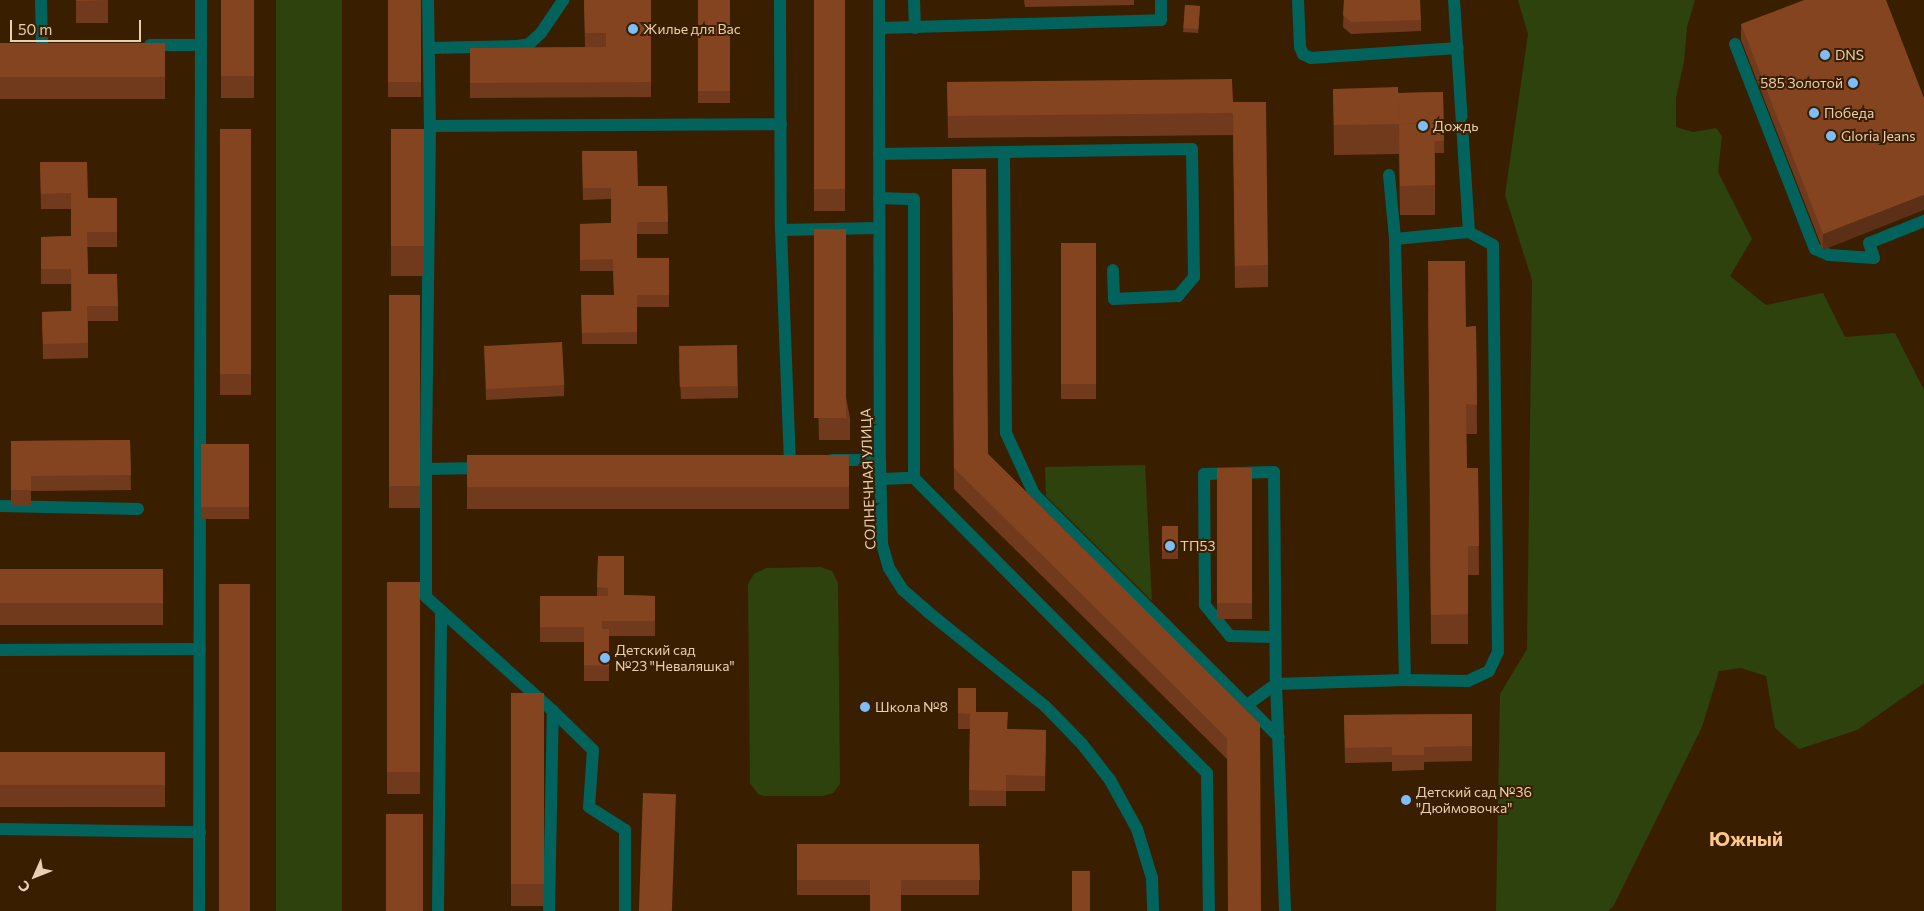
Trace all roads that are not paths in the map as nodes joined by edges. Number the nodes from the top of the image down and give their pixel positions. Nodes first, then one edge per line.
1 (41, 0) edge
2 (201, 0) edge
3 (428, 0) edge
4 (563, 0) edge
5 (780, 0) edge
6 (878, 0) edge
7 (914, 0) edge
8 (1161, 0) edge
9 (1298, 0) edge
10 (1454, 0) edge
11 (879, 28) junction
12 (915, 28) junction
13 (25, 43) edge
14 (142, 44) edge
15 (1735, 44) dead end
16 (202, 45) junction
17 (430, 48) junction
18 (1458, 48) junction
19 (781, 124) junction
20 (430, 126) junction
21 (1004, 152) junction
22 (879, 154) junction
23 (1389, 175) dead end
24 (879, 198) junction
25 (1924, 221) edge
26 (878, 228) junction
27 (781, 230) junction
28 (1469, 232) junction
29 (1395, 239) junction
30 (1113, 270) dead end
31 (880, 460) junction
32 (495, 467) edge
33 (426, 469) junction
34 (914, 478) junction
35 (880, 479) junction
36 (0, 506) edge
37 (138, 508) dead end
38 (441, 611) junction
39 (1275, 637) junction
40 (200, 649) junction
41 (0, 650) edge
42 (1405, 680) junction
43 (1276, 684) junction
44 (1247, 705) junction
45 (553, 711) junction
46 (1279, 737) junction
47 (0, 829) edge
48 (200, 832) junction
49 (199, 911) edge
50 (438, 911) edge
51 (549, 911) edge
52 (625, 911) edge
53 (1153, 911) edge
54 (1209, 911) edge
55 (1284, 911) edge

1 - 13 street
2 - 16 street
3 - 17 street
4 - 17 street
5 - 19 street
6 - 11 street, СОЛНЕЧНАЯ УЛИЦА
7 - 12 street
8 - 12 street
9 - 18 street
10 - 18 street
11 - 12 street
11 - 22 street, СОЛНЕЧНАЯ УЛИЦА
14 - 16 street
15 - 25 street
16 - 40 street
17 - 20 street
18 - 28 street
19 - 20 street
19 - 27 street
20 - 33 street
21 - 22 street
21 - 30 street
21 - 44 street
22 - 24 street, СОЛНЕЧНАЯ УЛИЦА
23 - 29 street
24 - 26 street, СОЛНЕЧНАЯ УЛИЦА
24 - 34 street
26 - 27 street
26 - 31 street, СОЛНЕЧНАЯ УЛИЦА
27 - 31 street
28 - 29 street
28 - 42 street
29 - 42 street
31 - 35 street, СОЛНЕЧНАЯ УЛИЦА
32 - 33 street
33 - 38 street
34 - 35 street
34 - 54 street
35 - 53 street, СОЛНЕЧНАЯ УЛИЦА
36 - 37 street
38 - 45 street
38 - 50 street
39 - 39 street
39 - 43 street
40 - 41 street
40 - 48 street
42 - 43 street
43 - 44 street
43 - 46 street
44 - 46 street
45 - 51 street
45 - 52 street
46 - 55 street
47 - 48 street
48 - 49 street

